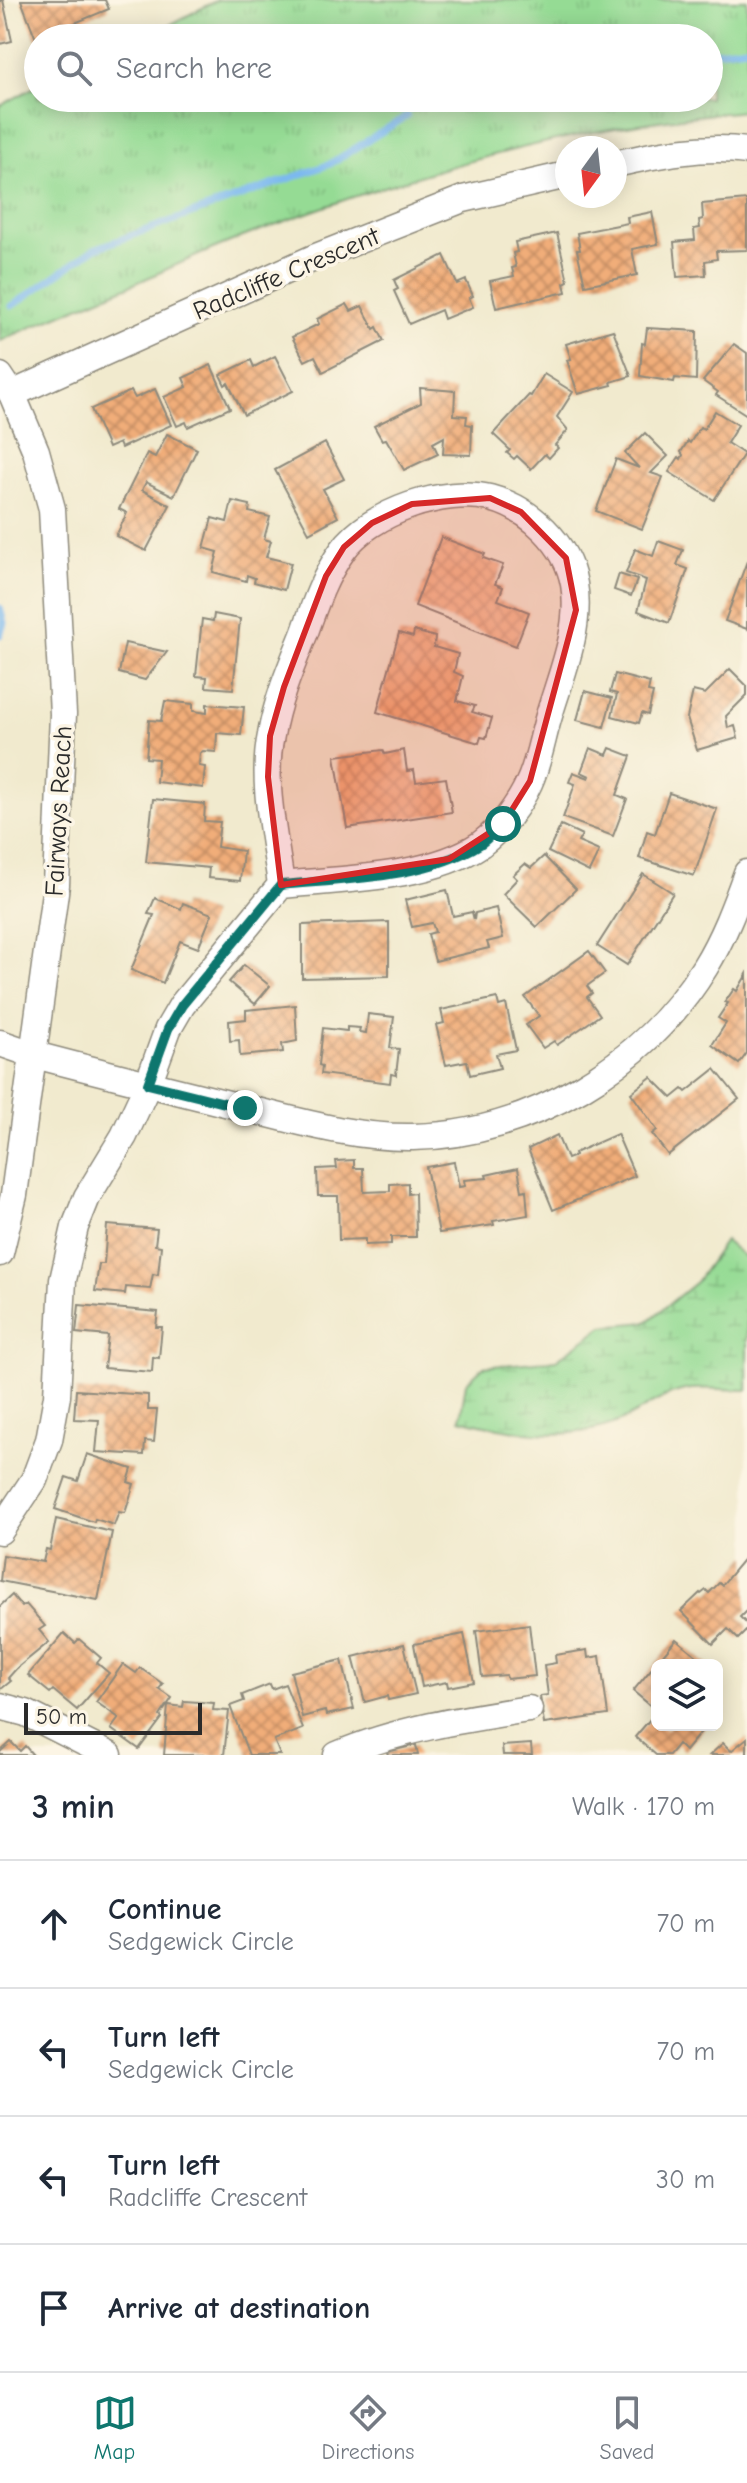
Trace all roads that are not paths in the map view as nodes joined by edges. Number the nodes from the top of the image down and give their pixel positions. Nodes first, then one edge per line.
1 (747, 151) edge
2 (627, 161) edge
3 (555, 178) edge
4 (6, 385) edge
5 (747, 873) edge
6 (281, 885) junction
7 (0, 1043) edge
8 (35, 1055) junction
9 (148, 1084) junction
10 (0, 1253) edge
11 (0, 1531) edge
12 (0, 1706) edge
13 (529, 1709) dead end
14 (109, 1755) edge
15 (337, 1755) edge

1 - 2 street
3 - 4 street, Radcliffe Crescent
4 - 8 street, Fairways Reach
5 - 9 street
6 - 6 street
6 - 9 street
7 - 8 street
8 - 9 street
8 - 10 street, Fairways Reach
9 - 11 street
12 - 14 street
13 - 15 street

